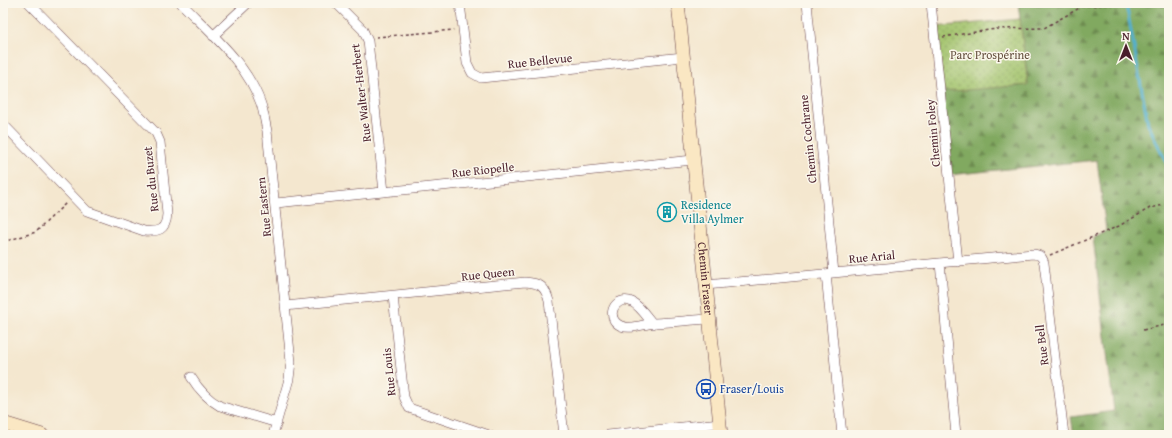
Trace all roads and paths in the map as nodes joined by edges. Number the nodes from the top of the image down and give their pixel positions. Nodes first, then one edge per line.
1 (29, 3) edge
2 (181, 3) edge
3 (248, 3) edge
4 (336, 3) edge
5 (460, 3) edge
6 (678, 3) edge
7 (807, 3) edge
8 (931, 3) edge
9 (1169, 6) edge
10 (463, 29) junction
11 (213, 36) junction
12 (376, 37) dead end
13 (935, 38) junction
14 (683, 57) junction
15 (3, 124) edge
16 (693, 160) junction
17 (384, 192) junction
18 (73, 196) junction
19 (276, 203) junction
20 (1169, 204) edge
21 (3, 242) edge
22 (1041, 256) junction
23 (958, 262) junction
24 (940, 263) junction
25 (830, 273) junction
26 (706, 285) junction
27 (393, 296) junction
28 (285, 306) junction
29 (709, 319) junction
30 (654, 324) dead end
31 (1169, 324) edge
32 (1143, 330) dead end
33 (191, 377) dead end
34 (277, 422) junction
35 (3, 424) edge
36 (721, 429) edge
37 (42, 435) edge
38 (273, 435) edge
39 (489, 435) edge
40 (564, 435) edge
41 (608, 435) edge
42 (842, 435) edge
43 (956, 435) edge
44 (1064, 435) edge

1 - 18 street, Rue du Buzet
2 - 11 street, Rue Eastern
3 - 11 street
4 - 17 street, Rue Walter-Herbert
5 - 10 street, Rue Bellevue
6 - 14 street, Chemin Fraser
7 - 25 street, Chemin Cochrane
8 - 13 street, Chemin Foley
9 - 13 path
10 - 12 path
10 - 14 street, Rue Bellevue
11 - 19 street, Rue Eastern
13 - 23 street, Chemin Foley
14 - 16 street, Chemin Fraser
15 - 18 street, Rue du Buzet
16 - 17 street, Rue Riopelle
16 - 26 street, Chemin Fraser
17 - 19 street, Rue Riopelle
18 - 21 path
19 - 28 street, Rue Eastern
20 - 22 path
22 - 23 street, Rue Arial
22 - 44 street, Rue Bell
23 - 24 street, Rue Arial
24 - 25 street, Rue Arial
24 - 43 street
25 - 26 street, Rue Arial
25 - 42 street, Chemin Cochrane
26 - 29 street, Chemin Fraser
27 - 28 street, Rue Queen
27 - 39 street, Rue Louis
27 - 40 street, Rue Queen
28 - 34 street, Rue Eastern
29 - 30 street
29 - 36 street, Chemin Fraser
31 - 32 path
33 - 34 street
34 - 38 street, Rue Eastern
35 - 37 street
36 - 41 street

